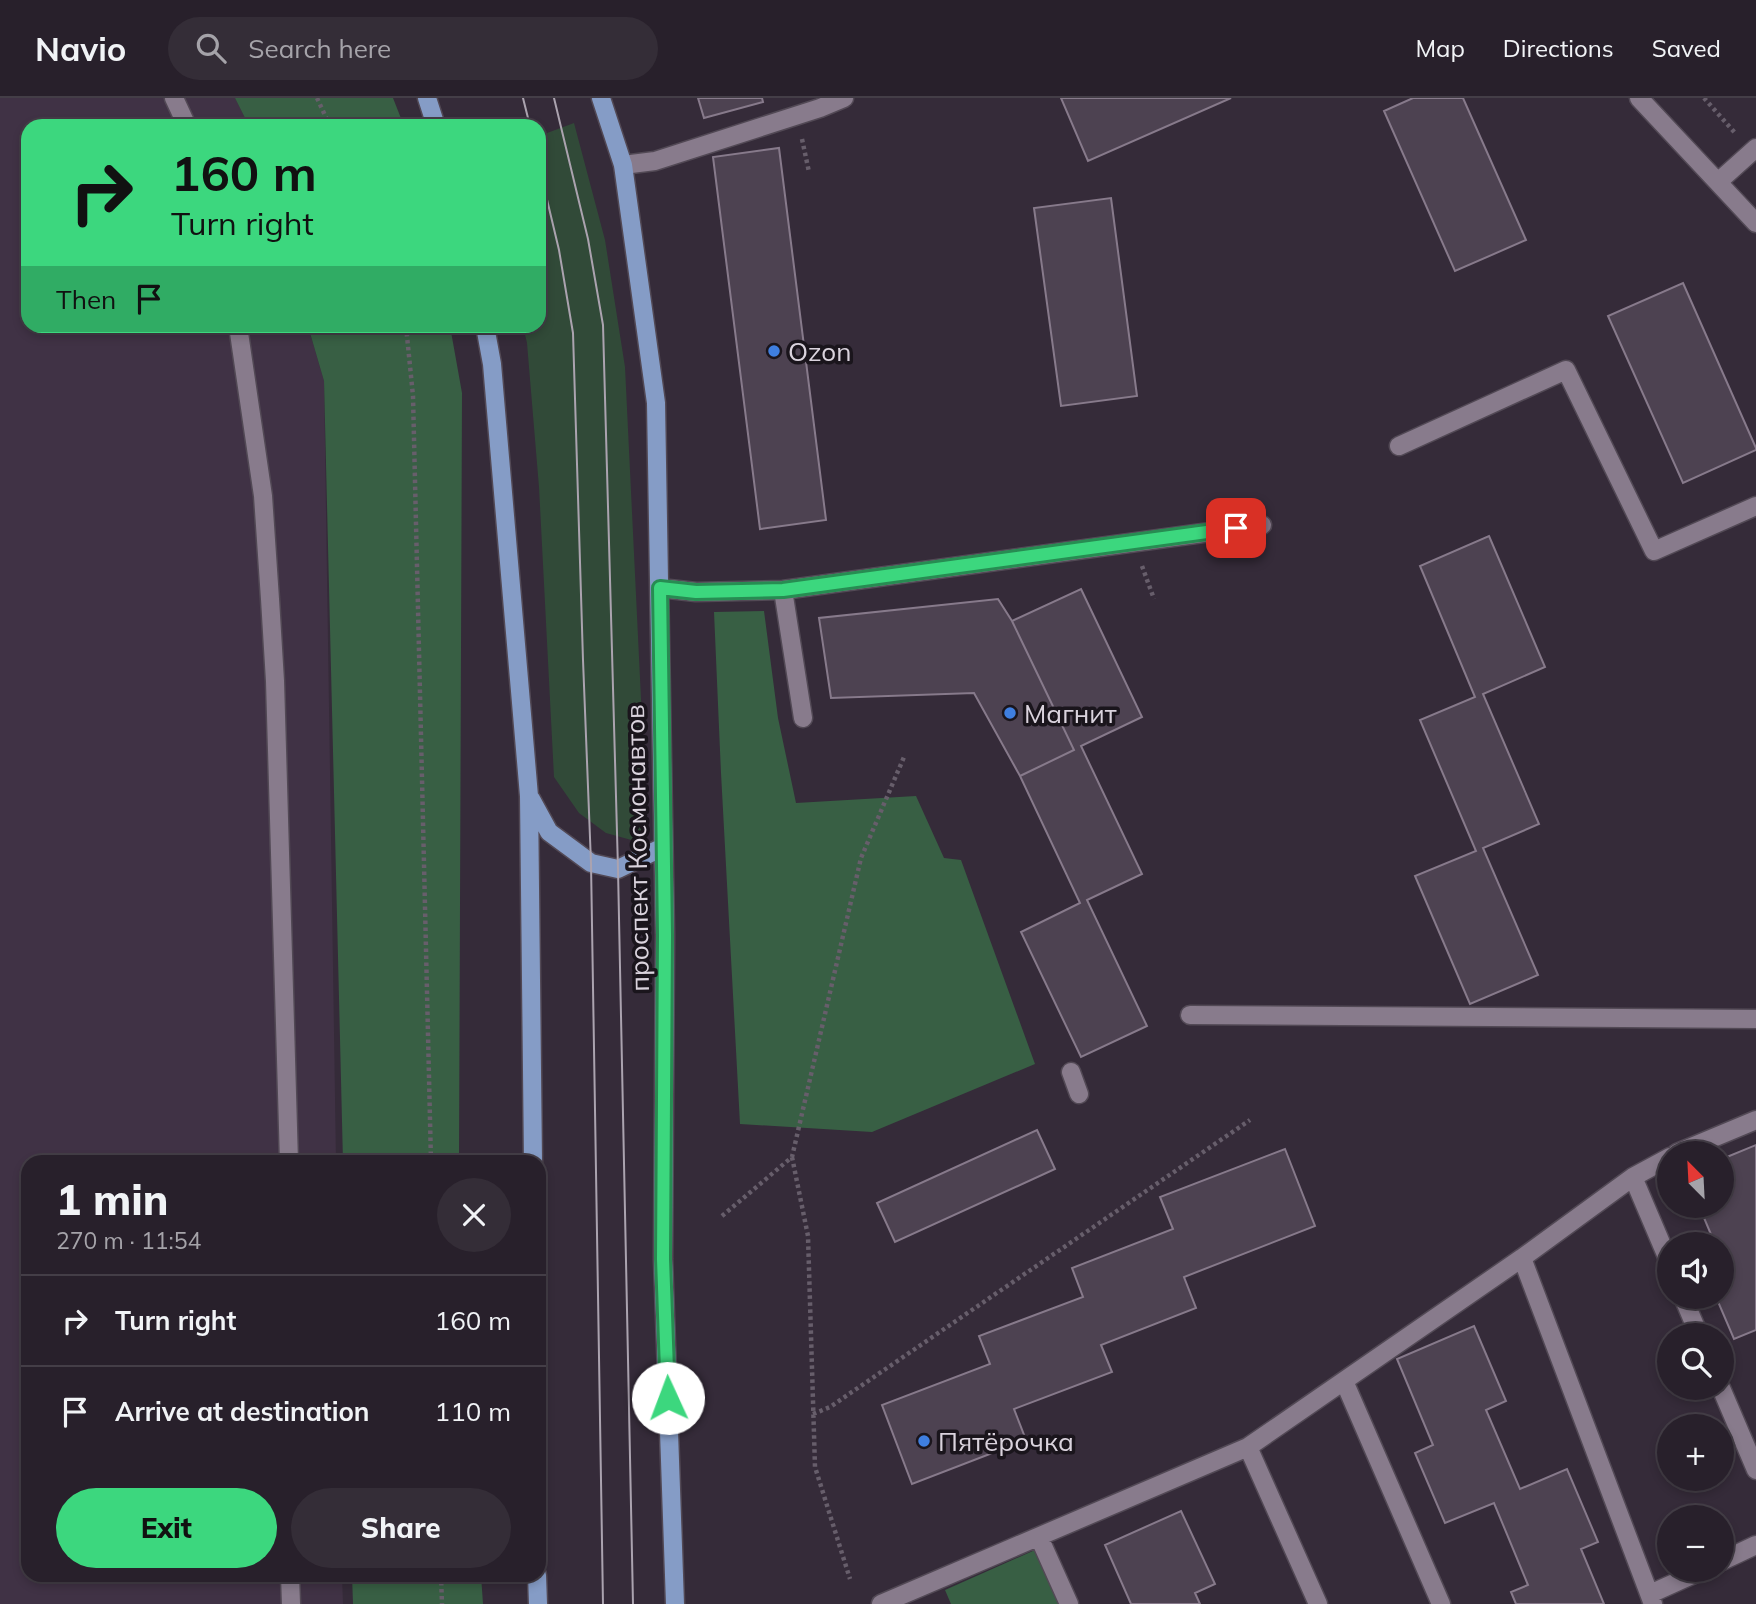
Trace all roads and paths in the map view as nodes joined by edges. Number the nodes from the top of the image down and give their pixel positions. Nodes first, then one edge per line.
1 (174, 98) edge
2 (317, 98) edge
3 (427, 98) edge
4 (601, 98) edge
5 (844, 98) edge
6 (1639, 98) edge
7 (1704, 98) edge
8 (184, 119) edge
9 (327, 119) edge
10 (434, 119) edge
11 (1754, 149) edge
12 (623, 165) junction
13 (1718, 182) junction
14 (1756, 223) edge
15 (239, 333) edge
16 (407, 333) edge
17 (486, 333) edge
18 (1399, 446) dead end
19 (1756, 506) edge
20 (1262, 525) dead end
21 (1133, 542) junction
22 (660, 588) junction
23 (783, 590) junction
24 (1154, 599) dead end
25 (803, 718) dead end
26 (904, 757) dead end
27 (529, 796) junction
28 (663, 847) junction
29 (1190, 1015) dead end
30 (1756, 1018) edge
31 (1071, 1072) dead end
32 (1079, 1094) dead end
33 (1250, 1120) dead end
34 (1756, 1120) edge
35 (1706, 1141) edge
36 (289, 1155) edge
37 (431, 1155) edge
38 (533, 1155) edge
39 (792, 1157) junction
40 (1657, 1164) edge
41 (1633, 1177) junction
42 (722, 1216) dead end
43 (1657, 1233) edge
44 (1522, 1258) junction
45 (1344, 1381) junction
46 (1726, 1400) edge
47 (813, 1414) junction
48 (1248, 1447) junction
49 (1756, 1470) edge
50 (1039, 1536) junction
51 (1756, 1545) edge
52 (1734, 1555) edge
53 (850, 1579) dead end
54 (290, 1582) edge
55 (441, 1582) edge
56 (537, 1582) edge
57 (1681, 1582) edge
58 (1651, 1599) edge
59 (291, 1604) edge
60 (442, 1604) edge
61 (538, 1604) edge
62 (675, 1604) edge
63 (881, 1604) edge
64 (1069, 1604) edge
65 (1318, 1604) edge
66 (1441, 1604) edge

1 - 8 lane
2 - 9 path
3 - 10 main road
4 - 12 main road, проспект Космонавтов
5 - 12 lane
6 - 13 lane
7 - 11 path
11 - 13 lane
12 - 22 main road, проспект Космонавтов
13 - 14 lane
15 - 36 lane
16 - 37 path
17 - 27 main road
18 - 19 lane
20 - 21 lane
21 - 23 lane
21 - 24 path
22 - 23 lane
22 - 28 main road, проспект Космонавтов
23 - 25 lane
26 - 39 path
27 - 28 main road
27 - 38 main road
28 - 62 main road, проспект Космонавтов
29 - 30 lane
31 - 32 lane
33 - 47 path
34 - 35 lane
39 - 42 path
39 - 47 path
40 - 41 lane
41 - 43 lane
41 - 44 lane
44 - 45 lane
44 - 58 lane
45 - 48 lane
45 - 66 lane
46 - 49 lane
47 - 53 path
48 - 50 lane
48 - 65 lane
50 - 63 lane
50 - 64 lane
51 - 52 lane
54 - 59 lane
55 - 60 path
56 - 61 main road
57 - 58 lane

